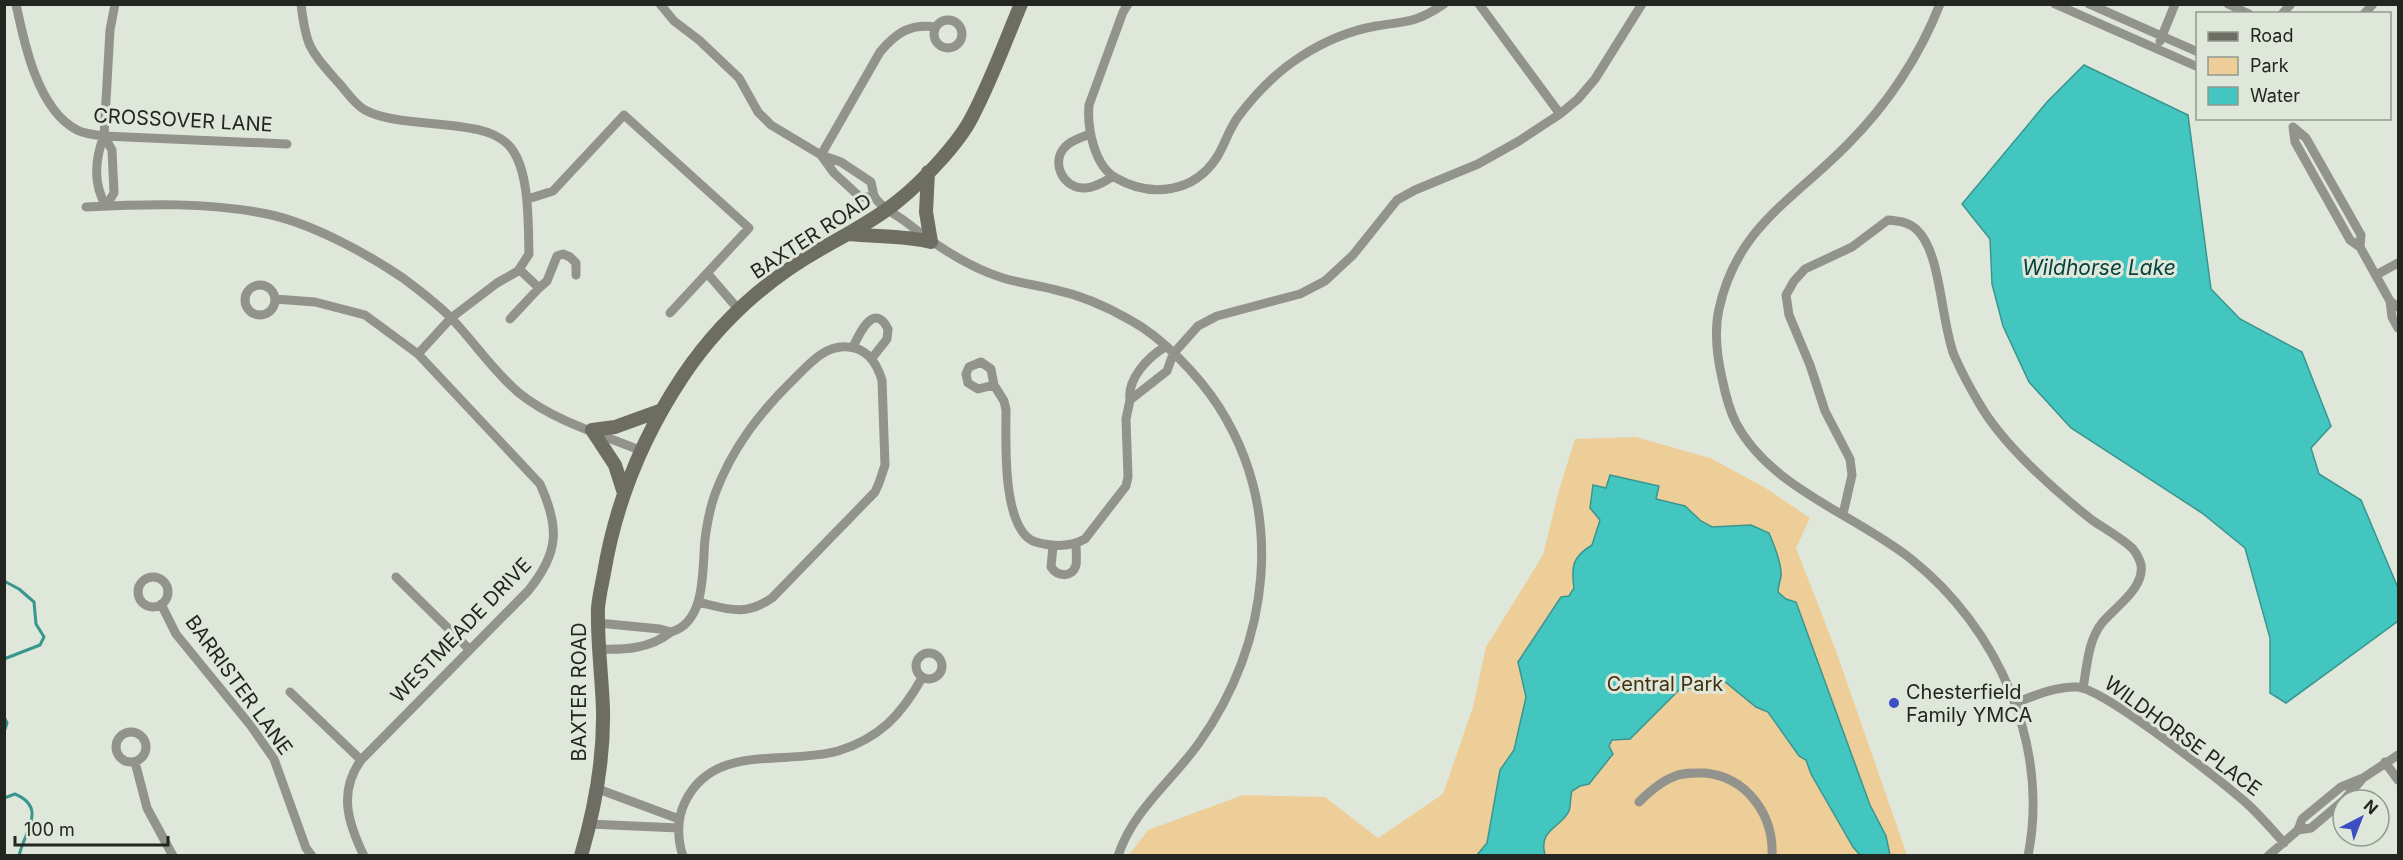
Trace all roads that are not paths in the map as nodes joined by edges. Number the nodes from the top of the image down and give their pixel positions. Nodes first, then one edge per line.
1 (16, 4) edge
2 (115, 4) edge
3 (301, 4) edge
4 (660, 4) edge
5 (1021, 4) edge
6 (1128, 4) edge
7 (1444, 4) edge
8 (1479, 4) edge
9 (1642, 4) edge
10 (1940, 4) edge
11 (2055, 4) edge
12 (2090, 4) edge
13 (2175, 4) edge
14 (2228, 4) edge
15 (2245, 12) edge
16 (936, 27) dead end
17 (2162, 38) junction
18 (2157, 49) junction
19 (2196, 51) edge
20 (2196, 66) edge
21 (1560, 114) junction
22 (2289, 120) edge
23 (1090, 134) junction
24 (104, 136) junction
25 (287, 144) dead end
26 (821, 155) junction
27 (928, 172) junction
28 (1113, 177) junction
29 (875, 197) junction
30 (528, 199) junction
31 (106, 206) junction
32 (86, 207) dead end
33 (888, 208) junction
34 (849, 234) junction
35 (931, 242) junction
36 (2398, 263) edge
37 (519, 269) junction
38 (707, 273) junction
39 (576, 275) dead end
40 (2376, 275) junction
41 (539, 288) junction
42 (275, 299) dead end
43 (2390, 300) junction
44 (2398, 307) edge
45 (739, 310) junction
46 (670, 313) dead end
47 (451, 318) junction
48 (510, 319) dead end
49 (2398, 328) edge
50 (854, 347) junction
51 (1169, 351) junction
52 (418, 354) junction
53 (872, 358) junction
54 (994, 385) dead end
55 (1130, 400) junction
56 (662, 410) junction
57 (592, 430) junction
58 (642, 451) junction
59 (623, 490) junction
60 (1843, 514) junction
61 (1076, 544) junction
62 (1053, 546) junction
63 (396, 577) dead end
64 (698, 602) junction
65 (161, 604) dead end
66 (598, 623) junction
67 (671, 632) junction
68 (469, 649) junction
69 (598, 650) junction
70 (922, 678) dead end
71 (2084, 688) junction
72 (290, 692) dead end
73 (2015, 703) junction
74 (2397, 753) edge
75 (361, 760) junction
76 (135, 762) dead end
77 (2385, 762) junction
78 (2363, 778) junction
79 (2398, 780) edge
80 (2354, 788) edge
81 (598, 789) junction
82 (1639, 802) dead end
83 (2331, 810) edge
84 (589, 824) junction
85 (679, 824) junction
86 (2298, 830) junction
87 (2284, 843) junction
88 (173, 855) edge
89 (312, 855) edge
90 (364, 855) edge
91 (581, 855) edge
92 (683, 855) edge
93 (1118, 855) edge
94 (1772, 855) edge
95 (2028, 855) edge
96 (2268, 855) edge

1 - 24 street, CROSSOVER LANE
2 - 24 street
3 - 30 street
4 - 26 street
5 - 27 main road, BAXTER ROAD
6 - 23 street
7 - 28 street
8 - 21 street
9 - 21 street
10 - 60 street
11 - 18 street
12 - 17 street
13 - 17 street
14 - 15 street
16 - 26 street
17 - 18 street
17 - 19 street
18 - 20 street
21 - 51 street
22 - 40 street
23 - 28 street
23 - 28 street
24 - 25 street, CROSSOVER LANE
24 - 31 street
24 - 31 street
26 - 29 street
26 - 29 street
27 - 33 main road, BAXTER ROAD
27 - 35 main road
29 - 33 street
30 - 37 street
30 - 38 street
31 - 32 street
31 - 47 street
33 - 34 main road, BAXTER ROAD
33 - 35 street
34 - 35 main road
34 - 45 main road, BAXTER ROAD
35 - 51 street
36 - 40 street
37 - 41 street
37 - 47 street
38 - 45 street
38 - 46 street
39 - 41 street
40 - 43 street
41 - 48 street
42 - 52 street, WESTMEADE DRIVE
43 - 44 street
43 - 49 street
45 - 56 main road, BAXTER ROAD
47 - 52 street
47 - 57 street
50 - 53 street
50 - 53 street
50 - 64 street
51 - 55 street
51 - 55 street
51 - 93 street
52 - 68 street, WESTMEADE DRIVE
53 - 64 street
54 - 62 street
55 - 61 street
56 - 57 main road
56 - 58 main road, BAXTER ROAD
57 - 58 street
57 - 59 main road
58 - 59 main road, BAXTER ROAD
59 - 66 main road, BAXTER ROAD
60 - 71 street
60 - 73 street
61 - 62 street
61 - 62 street
63 - 68 street
64 - 67 street
65 - 89 street, BARRISTER LANE
66 - 67 street
66 - 69 main road, BAXTER ROAD
67 - 69 street
68 - 75 street, WESTMEADE DRIVE
69 - 81 main road, BAXTER ROAD
70 - 85 street
71 - 73 street, WILDHORSE PLACE
71 - 87 street, WILDHORSE PLACE
72 - 75 street
73 - 95 street
74 - 77 street
75 - 90 street, WESTMEADE DRIVE
76 - 88 street
77 - 78 street
77 - 79 street
78 - 80 street
78 - 86 street
81 - 84 main road, BAXTER ROAD
81 - 85 street
82 - 94 street
83 - 86 street
84 - 85 street
84 - 91 main road, BAXTER ROAD
85 - 92 street
86 - 87 street
87 - 96 street

